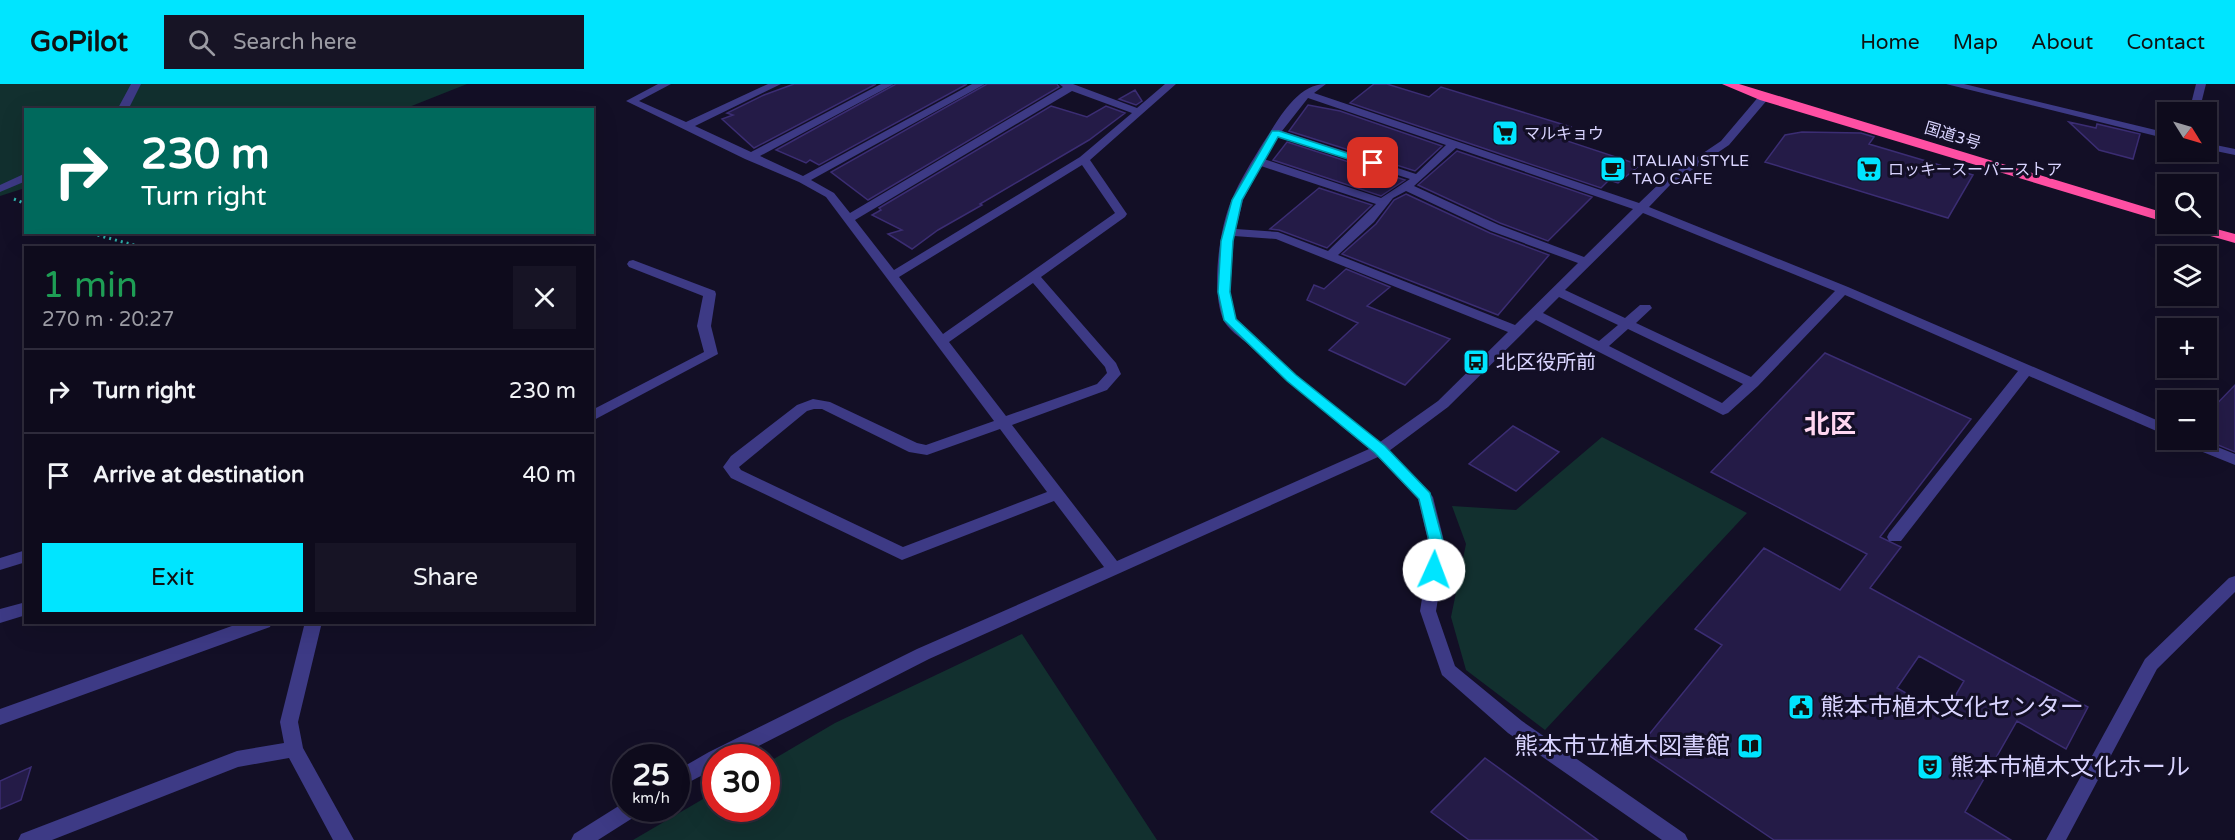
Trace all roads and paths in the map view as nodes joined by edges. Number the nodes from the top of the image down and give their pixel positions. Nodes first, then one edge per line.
1 (136, 84) edge
2 (666, 84) edge
3 (776, 84) edge
4 (889, 84) edge
5 (980, 84) edge
6 (1171, 84) edge
7 (1321, 84) edge
8 (1728, 84) edge
9 (1951, 84) edge
10 (2201, 84) edge
11 (1067, 86) edge
12 (1306, 94) junction
13 (1764, 98) junction
14 (2196, 102) edge
15 (123, 108) edge
16 (1137, 111) junction
17 (685, 127) junction
18 (1276, 133) junction
19 (2157, 133) edge
20 (1454, 144) junction
21 (2217, 148) edge
22 (2235, 152) edge
23 (749, 157) junction
24 (1084, 159) junction
25 (1258, 161) junction
26 (24, 177) edge
27 (1418, 178) junction
28 (803, 180) junction
29 (1406, 187) junction
30 (0, 189) edge
31 (1382, 202) junction
32 (1642, 208) junction
33 (2157, 216) edge
34 (847, 220) junction
35 (1229, 232) junction
36 (93, 234) edge
37 (2217, 234) edge
38 (2235, 239) edge
39 (138, 246) edge
40 (1330, 256) junction
41 (1587, 262) junction
42 (633, 264) dead end
43 (1034, 276) junction
44 (891, 277) junction
45 (1557, 291) junction
46 (1843, 291) junction
47 (1645, 308) dead end
48 (1535, 314) junction
49 (1627, 323) junction
50 (1517, 331) junction
51 (941, 342) junction
52 (1601, 346) junction
53 (2026, 370) junction
54 (1753, 383) junction
55 (594, 415) edge
56 (1003, 423) junction
57 (2157, 426) edge
58 (1380, 450) junction
59 (2211, 450) edge
60 (2235, 460) edge
61 (1057, 494) junction
62 (1895, 537) dead end
63 (24, 557) edge
64 (0, 564) edge
65 (1114, 569) junction
66 (2235, 582) edge
67 (24, 609) edge
68 (0, 616) edge
69 (258, 624) edge
70 (314, 624) edge
71 (0, 717) edge
72 (744, 744) edge
73 (294, 749) junction
74 (612, 821) edge
75 (28, 840) edge
76 (344, 840) edge
77 (581, 840) edge
78 (1678, 840) edge
79 (2056, 840) edge

1 - 15 street
2 - 17 street
3 - 17 street
4 - 23 street
5 - 28 street
6 - 16 street
7 - 12 street
8 - 13 highway, 国道3号
9 - 19 street
10 - 14 street
11 - 16 street
11 - 34 street
12 - 18 street
12 - 20 street
13 - 32 street
13 - 33 highway, 国道3号
16 - 24 street
17 - 23 street
18 - 25 street
18 - 27 street
20 - 27 street
20 - 32 street
21 - 22 street
23 - 28 street
24 - 43 street
24 - 44 street
25 - 31 street
25 - 35 street
26 - 30 street
27 - 29 street
28 - 34 street
29 - 31 street
29 - 41 street
31 - 40 street
32 - 41 street
32 - 46 street
34 - 44 street
35 - 40 street
35 - 58 street
36 - 39 path
37 - 38 highway
40 - 50 street
41 - 45 street
42 - 55 street
43 - 51 street
43 - 56 street
44 - 51 street
45 - 48 street
45 - 49 street
46 - 53 street
46 - 54 street
47 - 49 street
48 - 50 street
48 - 52 street
49 - 52 street
49 - 54 street
50 - 58 street
51 - 56 street
52 - 54 street
53 - 57 street
53 - 62 street
56 - 61 street
56 - 61 street
58 - 65 street
58 - 78 street
59 - 60 street
61 - 65 street
63 - 64 street
65 - 72 street
66 - 79 street
67 - 68 street
69 - 71 street
70 - 73 street
73 - 75 street
73 - 76 street
74 - 77 street

